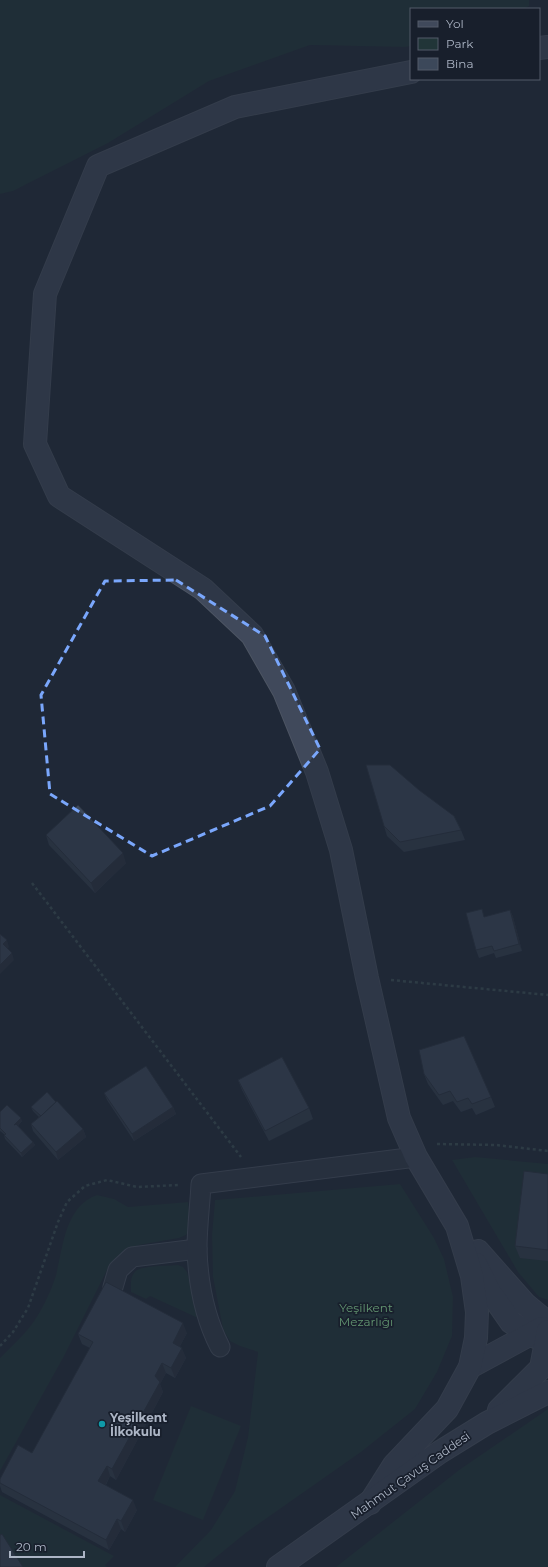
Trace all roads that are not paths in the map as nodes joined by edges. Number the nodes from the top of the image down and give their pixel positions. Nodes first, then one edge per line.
1 (410, 72) edge
2 (412, 1149) junction
3 (457, 1226) junction
4 (197, 1249) junction
5 (113, 1287) edge
6 (545, 1333) edge
7 (220, 1347) dead end
8 (470, 1368) junction
9 (548, 1392) edge
10 (487, 1423) junction
11 (370, 1503) junction
12 (278, 1567) edge

1 - 2 street
2 - 3 street
2 - 4 street
3 - 6 street
3 - 8 street
4 - 5 street
4 - 7 street
6 - 8 street
6 - 10 street
8 - 11 street
9 - 10 street, Mahmut Çavuş Caddesi
10 - 11 street, Mahmut Çavuş Caddesi
11 - 12 street, Mahmut Çavuş Caddesi

